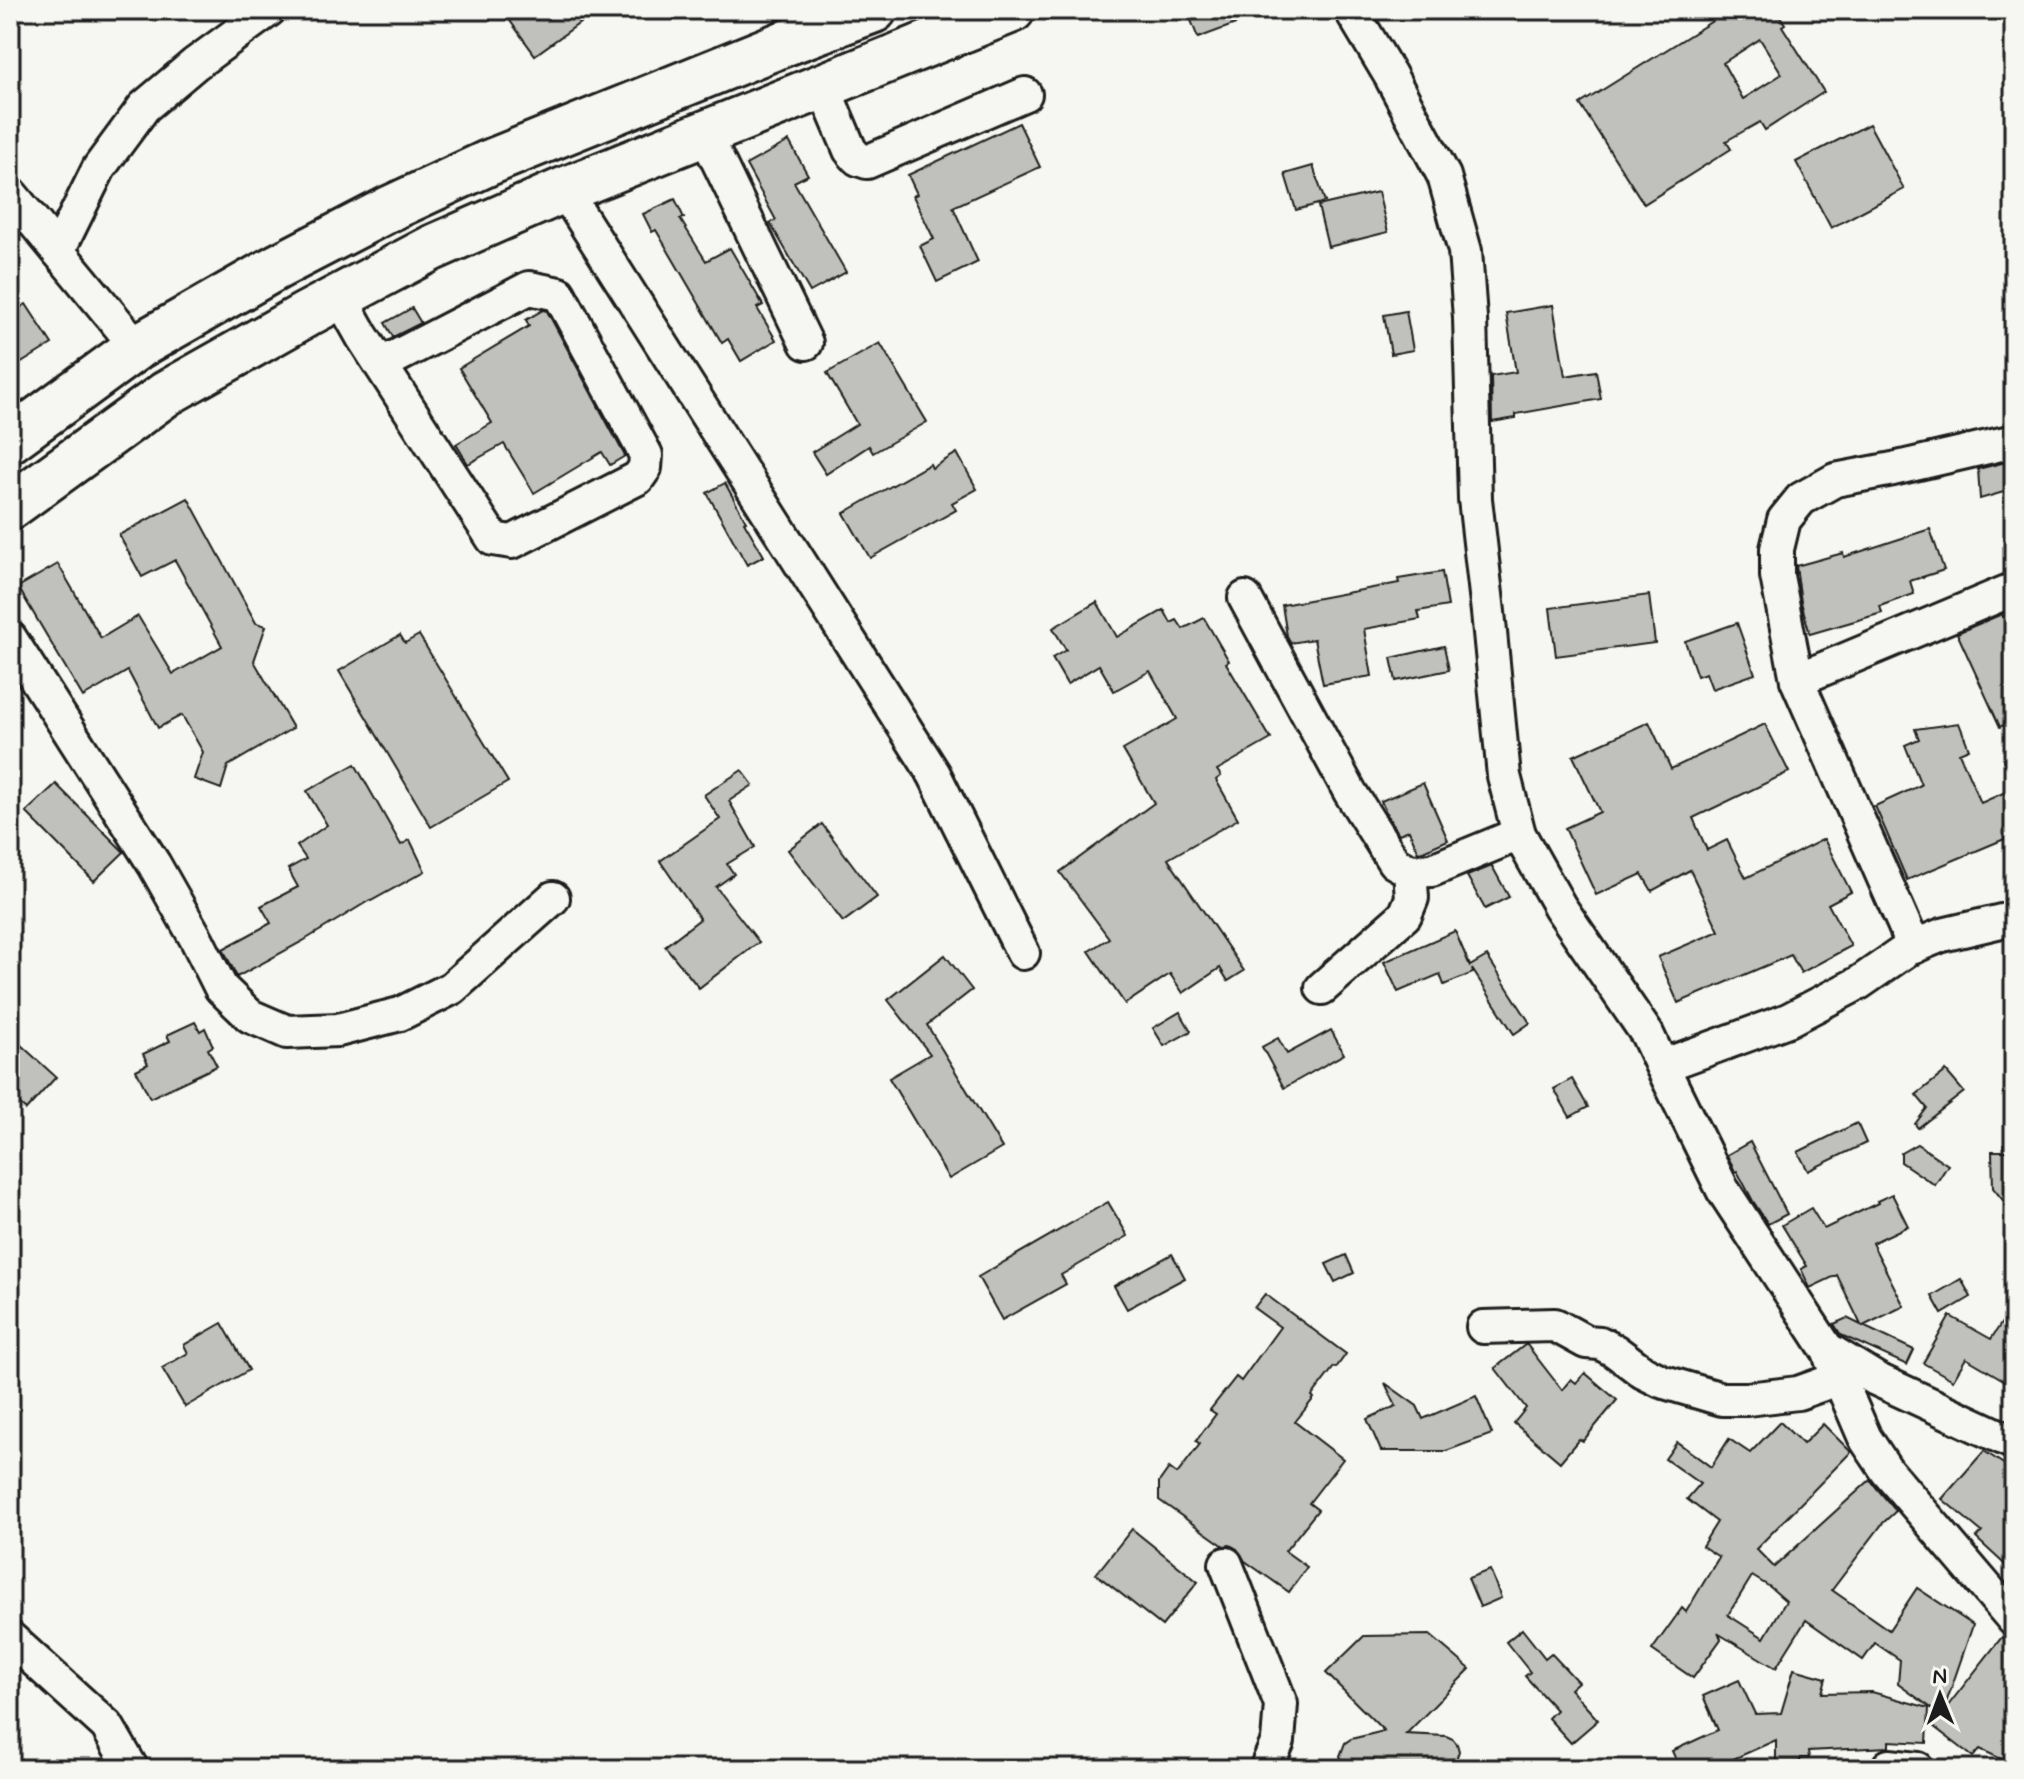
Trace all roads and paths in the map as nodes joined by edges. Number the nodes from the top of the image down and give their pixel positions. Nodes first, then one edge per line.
1 (269, 10) edge
2 (874, 10) edge
3 (1012, 10) edge
4 (1351, 10) edge
5 (823, 86) junction
6 (1025, 94) dead end
7 (705, 134) junction
8 (564, 190) junction
9 (10, 193) edge
10 (58, 251) junction
11 (340, 297) junction
12 (806, 343) dead end
13 (137, 347) junction
14 (382, 364) junction
15 (10, 440) edge
16 (2014, 441) edge
17 (10, 507) edge
18 (2014, 589) edge
19 (1245, 598) dead end
20 (10, 638) edge
21 (1797, 680) junction
22 (1519, 834) junction
23 (1410, 871) junction
24 (553, 898) dead end
25 (2014, 918) edge
26 (1914, 947) junction
27 (1023, 953) dead end
28 (1322, 988) dead end
29 (1662, 1066) junction
30 (1483, 1327) dead end
31 (1833, 1363) junction
32 (2014, 1443) edge
33 (1226, 1564) dead end
34 (2014, 1620) edge
35 (10, 1638) edge
36 (132, 1769) edge
37 (1266, 1769) edge

1 - 10 street
2 - 13 highway
3 - 5 highway
4 - 22 street
5 - 6 street
5 - 7 highway
7 - 8 highway
7 - 12 street
8 - 11 highway
8 - 27 street
9 - 10 street
10 - 13 street
11 - 14 street
11 - 17 highway
13 - 15 highway
14 - 14 street
16 - 21 street
18 - 21 street
19 - 23 street
20 - 24 street
21 - 26 street
22 - 23 street
22 - 29 street
23 - 28 street
25 - 26 street
26 - 29 street
29 - 31 street
30 - 31 street
31 - 32 street
31 - 34 street
33 - 37 street
35 - 36 street

